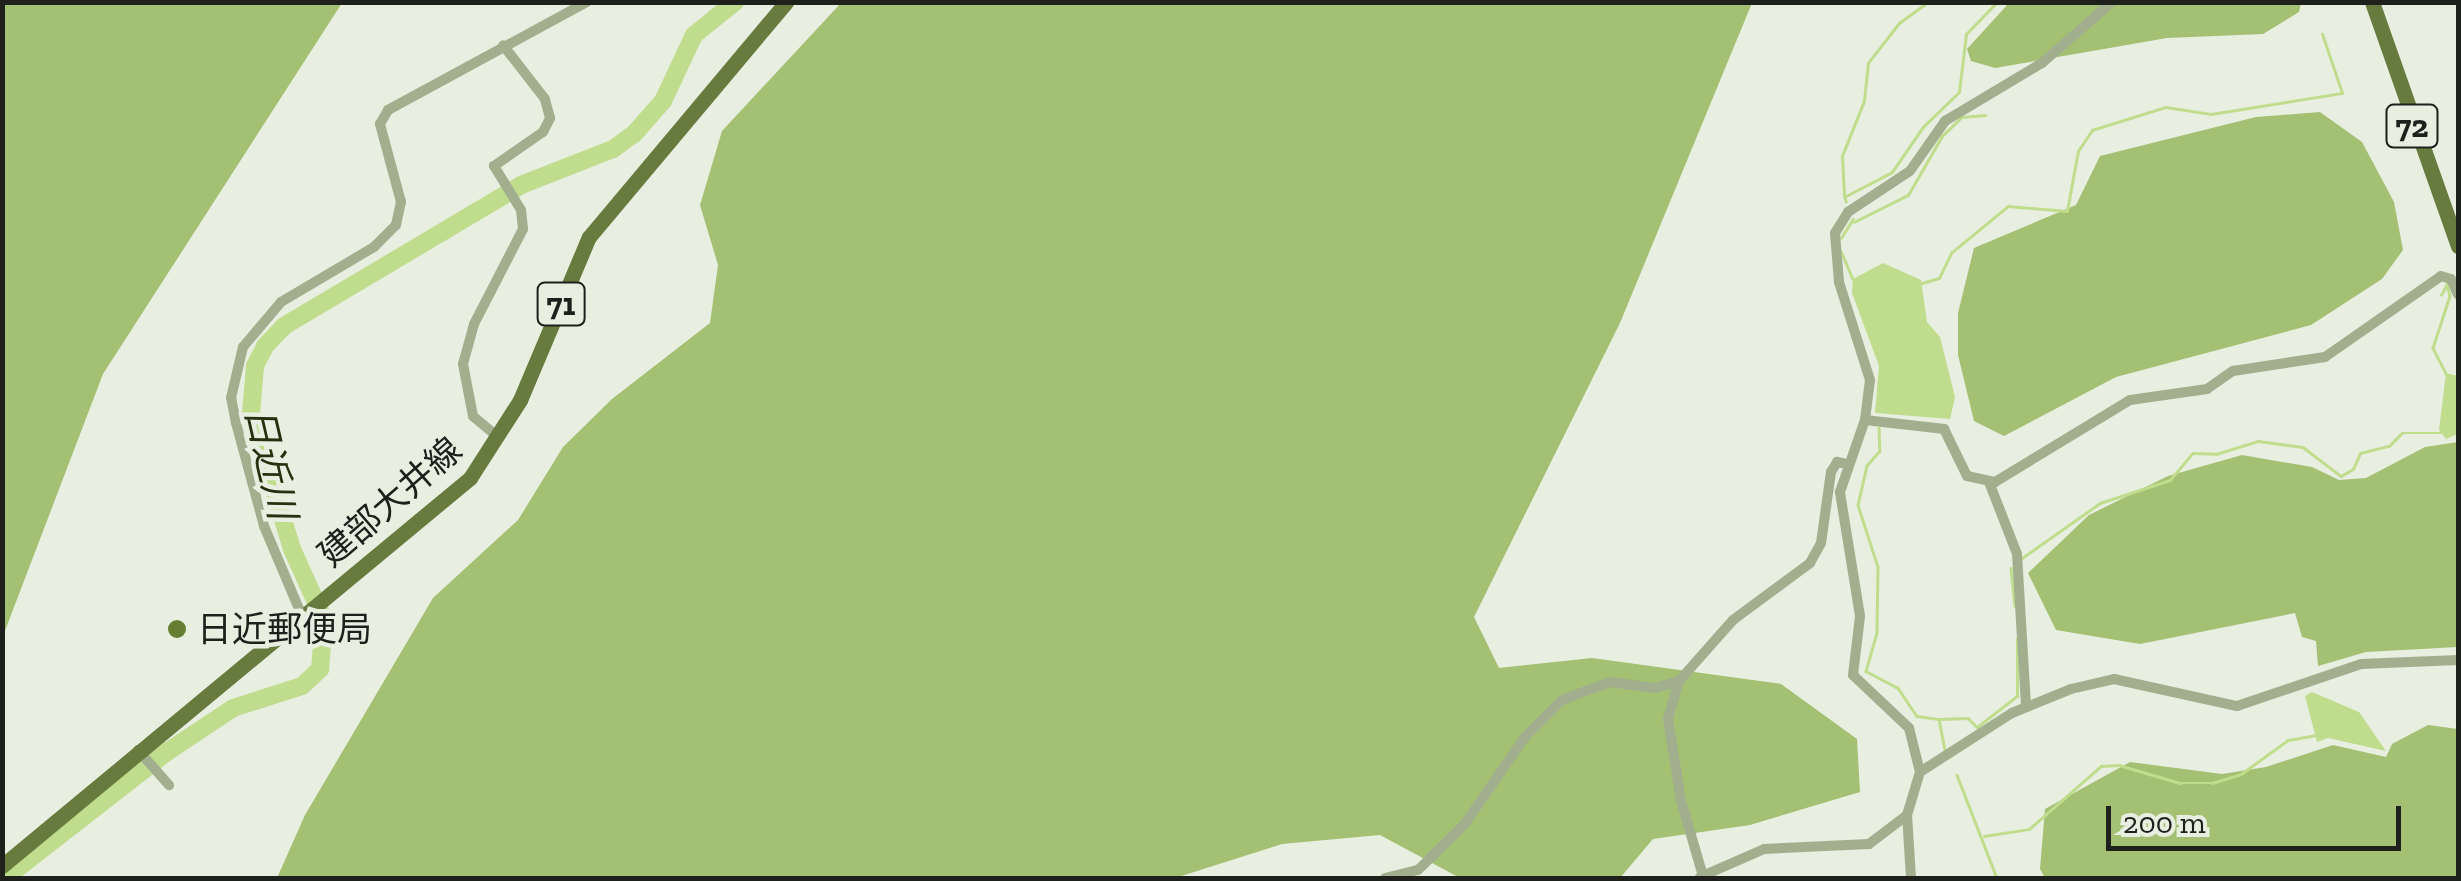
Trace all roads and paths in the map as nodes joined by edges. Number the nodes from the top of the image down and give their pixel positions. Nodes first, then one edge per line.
1 (587, 2) edge
2 (786, 2) edge
3 (2112, 2) edge
4 (2372, 2) edge
5 (504, 45) junction
6 (2458, 246) edge
7 (2458, 296) edge
8 (1875, 420) junction
9 (499, 439) junction
10 (1847, 464) junction
11 (1989, 482) junction
12 (306, 614) junction
13 (2458, 660) edge
14 (1679, 681) junction
15 (2026, 707) junction
16 (140, 752) junction
17 (1920, 772) junction
18 (168, 785) dead end
19 (1907, 815) junction
20 (2, 866) edge
21 (1701, 877) edge
22 (1385, 878) edge
23 (1911, 878) edge

1 - 5 street
2 - 9 main road, 建部大井線 / 71
3 - 8 street
4 - 6 main road, 72
5 - 9 street
5 - 12 street
7 - 11 street
8 - 10 street
8 - 11 street
9 - 12 main road, 建部大井線 / 71
10 - 14 street
10 - 17 street
11 - 15 street
12 - 16 main road, 建部大井線 / 71
13 - 15 street
14 - 21 street
14 - 22 street
15 - 17 street
16 - 18 street
16 - 20 main road, 建部大井線 / 71
17 - 19 street
19 - 21 street
19 - 23 street

